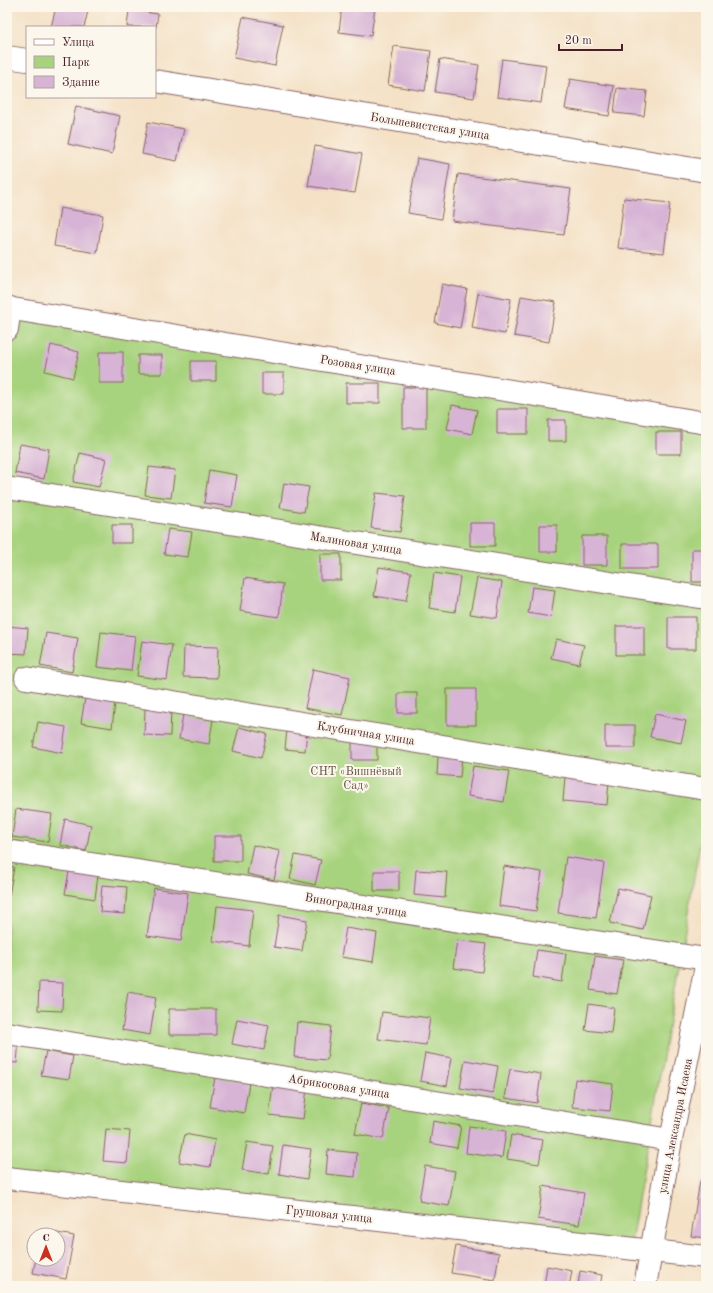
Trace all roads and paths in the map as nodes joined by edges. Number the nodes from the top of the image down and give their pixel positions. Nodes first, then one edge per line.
1 (7, 57) edge
2 (26, 60) edge
3 (156, 81) edge
4 (706, 171) edge
5 (8, 315) edge
6 (706, 423) edge
7 (7, 488) edge
8 (706, 598) edge
9 (26, 678) dead end
10 (706, 789) edge
11 (7, 851) edge
12 (706, 959) edge
13 (706, 966) edge
14 (704, 995) edge
15 (7, 1033) edge
16 (671, 1140) junction
17 (7, 1178) edge
18 (651, 1250) junction
19 (706, 1257) edge
20 (645, 1286) edge

1 - 2 street
3 - 4 street, Большевистская улица
5 - 6 street, Розовая улица
7 - 8 street, Малиновая улица
9 - 10 street, Клубничная улица
11 - 12 street, Виноградная улица
13 - 14 street, улица Александра Исаева
14 - 16 street, улица Александра Исаева
15 - 16 street, Абрикосовая улица
16 - 18 street, улица Александра Исаева
17 - 18 street, Грушовая улица
18 - 19 street, Грушовая улица
18 - 20 street, улица Александра Исаева

